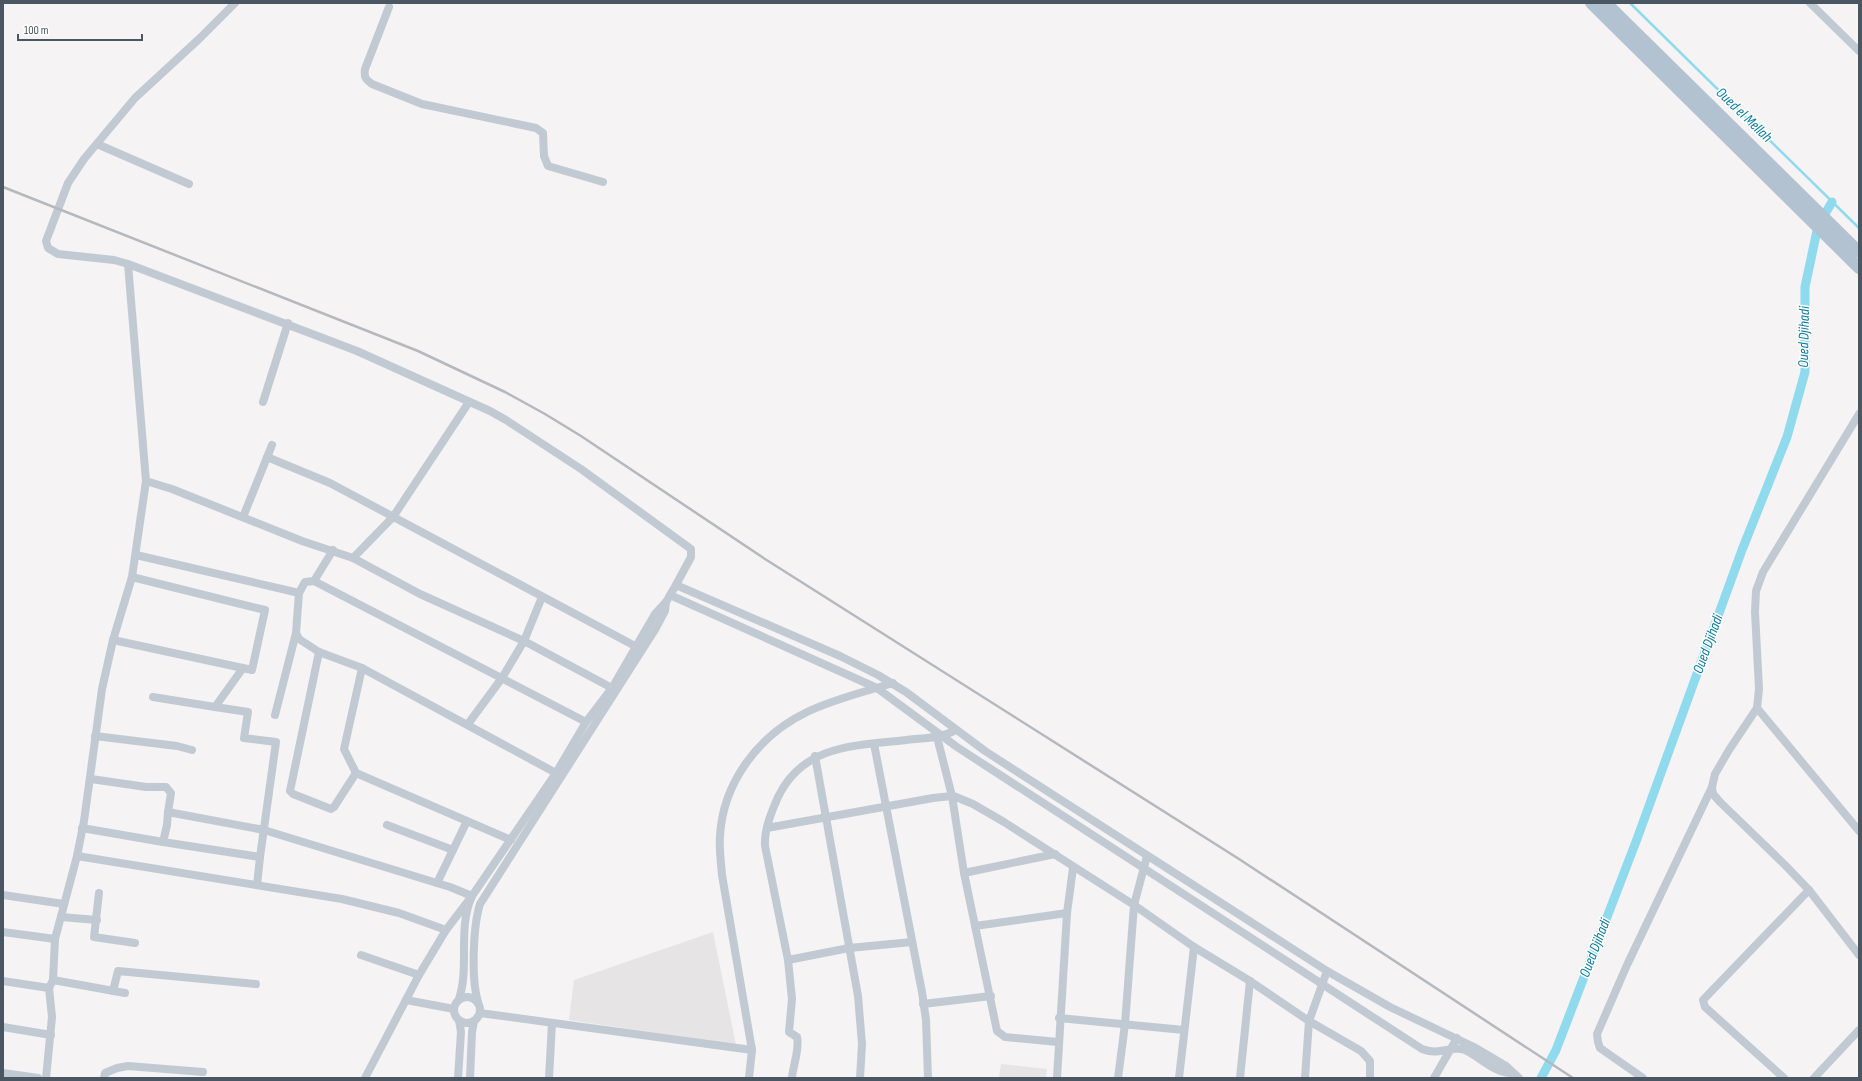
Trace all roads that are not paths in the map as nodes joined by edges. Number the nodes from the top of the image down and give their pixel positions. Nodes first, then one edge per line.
1 (235, 3) edge
2 (1591, 3) edge
3 (1606, 3) edge
4 (1810, 3) edge
5 (387, 4) edge
6 (1859, 51) edge
7 (97, 144) junction
8 (603, 182) dead end
9 (189, 184) dead end
10 (1859, 252) edge
11 (128, 264) junction
12 (1859, 268) edge
13 (288, 323) junction
14 (263, 402) dead end
15 (469, 402) junction
16 (1859, 414) edge
17 (272, 445) dead end
18 (267, 457) junction
19 (146, 481) junction
20 (243, 517) junction
21 (393, 517) junction
22 (333, 550) junction
23 (136, 555) junction
24 (353, 558) junction
25 (132, 577) junction
26 (314, 581) junction
27 (676, 585) junction
28 (299, 593) junction
29 (542, 597) junction
30 (668, 598) junction
31 (296, 633) junction
32 (113, 640) junction
33 (524, 641) junction
34 (635, 646) junction
35 (319, 652) junction
36 (243, 668) junction
37 (362, 668) junction
38 (502, 678) junction
39 (893, 683) junction
40 (612, 688) junction
41 (877, 688) junction
42 (153, 697) dead end
43 (215, 707) junction
44 (1756, 708) junction
45 (275, 715) dead end
46 (586, 722) junction
47 (468, 724) junction
48 (956, 730) junction
49 (95, 736) junction
50 (940, 737) junction
51 (874, 744) junction
52 (192, 750) dead end
53 (816, 756) junction
54 (356, 773) junction
55 (556, 773) junction
56 (91, 779) junction
57 (1712, 787) junction
58 (952, 796) junction
59 (885, 806) junction
60 (168, 812) junction
61 (826, 818) junction
62 (467, 821) junction
63 (387, 825) dead end
64 (82, 828) junction
65 (767, 828) junction
66 (264, 830) junction
67 (1859, 831) edge
68 (511, 840) junction
69 (163, 842) junction
70 (453, 850) junction
71 (1055, 854) junction
72 (77, 856) junction
73 (1147, 856) junction
74 (260, 857) junction
75 (1073, 868) junction
76 (1143, 869) junction
77 (964, 873) junction
78 (437, 883) junction
79 (257, 885) junction
80 (1809, 890) junction
81 (100, 893) dead end
82 (3, 895) edge
83 (472, 896) junction
84 (64, 904) junction
85 (1134, 905) junction
86 (1067, 913) junction
87 (61, 917) junction
88 (97, 920) junction
89 (975, 926) junction
90 (446, 930) junction
91 (3, 932) edge
92 (55, 939) junction
93 (912, 942) junction
94 (135, 943) dead end
95 (1194, 947) junction
96 (849, 948) junction
97 (361, 955) dead end
98 (1859, 955) edge
99 (788, 960) junction
100 (1327, 971) junction
101 (419, 975) junction
102 (53, 980) junction
103 (3, 981) edge
104 (1250, 981) junction
105 (256, 984) dead end
106 (1321, 984) junction
107 (49, 988) junction
108 (113, 991) junction
109 (126, 993) dead end
110 (991, 996) junction
111 (459, 999) junction
112 (406, 1000) junction
113 (478, 1002) junction
114 (923, 1004) junction
115 (454, 1009) junction
116 (480, 1013) junction
117 (1059, 1018) junction
118 (459, 1020) junction
119 (474, 1021) junction
120 (1309, 1021) junction
121 (552, 1023) junction
122 (1125, 1024) junction
123 (3, 1027) edge
124 (1184, 1030) junction
125 (1859, 1030) edge
126 (51, 1035) junction
127 (1457, 1038) junction
128 (1058, 1042) junction
129 (752, 1050) junction
130 (1452, 1050) junction
131 (203, 1072) dead end
132 (3, 1073) edge
133 (1512, 1075) edge
134 (365, 1077) edge
135 (38, 1078) edge
136 (46, 1078) edge
137 (104, 1078) edge
138 (458, 1078) edge
139 (470, 1078) edge
140 (549, 1078) edge
141 (748, 1078) edge
142 (792, 1078) edge
143 (860, 1078) edge
144 (928, 1078) edge
145 (1057, 1078) edge
146 (1118, 1078) edge
147 (1179, 1078) edge
148 (1240, 1078) edge
149 (1305, 1078) edge
150 (1370, 1078) edge
151 (1434, 1078) edge
152 (1519, 1078) edge
153 (1643, 1078) edge
154 (1784, 1078) edge
155 (1814, 1078) edge

1 - 7 street
2 - 12 main road
3 - 10 main road
4 - 6 street
5 - 8 street
7 - 9 street
7 - 11 street
11 - 13 street
11 - 19 street
13 - 14 street
13 - 15 street
15 - 21 street
15 - 27 street
16 - 44 street
17 - 18 street
18 - 20 street
18 - 21 street
19 - 20 street
19 - 23 street
20 - 22 street
21 - 24 street
21 - 29 street
22 - 24 street
22 - 26 street
23 - 25 street
23 - 28 street
24 - 33 street
25 - 32 street
25 - 36 street
26 - 28 street
26 - 38 street
27 - 30 street
27 - 39 street
28 - 31 street
29 - 33 street
29 - 34 street
30 - 34 street
30 - 41 street
30 - 113 street
31 - 35 street
31 - 45 street
32 - 36 street
32 - 49 street
33 - 38 street
33 - 40 street
34 - 40 street
35 - 37 street
35 - 54 street
36 - 43 street
37 - 47 street
37 - 54 street
38 - 46 street
38 - 47 street
39 - 41 street
39 - 48 street
40 - 46 street
41 - 50 street
41 - 129 street
42 - 43 street
43 - 66 street
44 - 57 street
44 - 67 street
46 - 55 street
47 - 55 street
48 - 50 street
48 - 73 street
49 - 52 street
49 - 56 street
50 - 51 street
50 - 58 street
50 - 76 street
51 - 53 street
51 - 59 street
53 - 61 street
53 - 65 street
54 - 62 street
55 - 68 street
56 - 60 street
56 - 64 street
57 - 80 street
57 - 153 street
58 - 59 street
58 - 71 street
58 - 77 street
59 - 61 street
59 - 93 street
60 - 66 street
60 - 69 street
61 - 65 street
61 - 96 street
62 - 68 street
62 - 70 street
63 - 70 street
64 - 69 street
64 - 72 street
65 - 99 street
66 - 74 street
66 - 78 street
68 - 83 street
69 - 74 street
70 - 78 street
71 - 75 street
71 - 77 street
72 - 79 street
72 - 84 street
73 - 76 street
73 - 100 street
74 - 79 street
75 - 85 street
75 - 86 street
76 - 85 street
76 - 106 street
77 - 89 street
78 - 83 street
79 - 90 street
80 - 98 street
80 - 154 street
81 - 88 street
82 - 84 street
83 - 90 street
83 - 111 street
84 - 87 street
85 - 95 street
85 - 122 street
86 - 89 street
86 - 117 street
87 - 88 street
87 - 92 street
88 - 94 street
89 - 110 street
90 - 101 street
91 - 92 street
92 - 102 street
93 - 96 street
93 - 114 street
95 - 104 street
95 - 124 street
96 - 99 street
96 - 143 street
97 - 101 street
99 - 142 street
100 - 106 street
100 - 127 street
101 - 112 street
102 - 107 street
102 - 108 street
103 - 107 street
104 - 120 street
104 - 148 street
105 - 108 street
106 - 120 street
106 - 130 street
107 - 126 street
108 - 109 street
110 - 114 street
110 - 128 street
111 - 113 street
111 - 115 street
112 - 115 street
112 - 134 street
113 - 116 street
114 - 144 street
115 - 118 street
116 - 119 street
116 - 121 street
117 - 122 street
117 - 128 street
118 - 119 street
118 - 138 street
119 - 139 street
120 - 149 street
120 - 150 street
121 - 129 street
121 - 140 street
122 - 124 street
122 - 146 street
123 - 126 street
124 - 147 street
125 - 155 street
126 - 136 street
127 - 130 street
127 - 133 street
128 - 145 street
129 - 141 street
130 - 133 street
130 - 151 street
131 - 137 street
132 - 135 street
133 - 152 street

